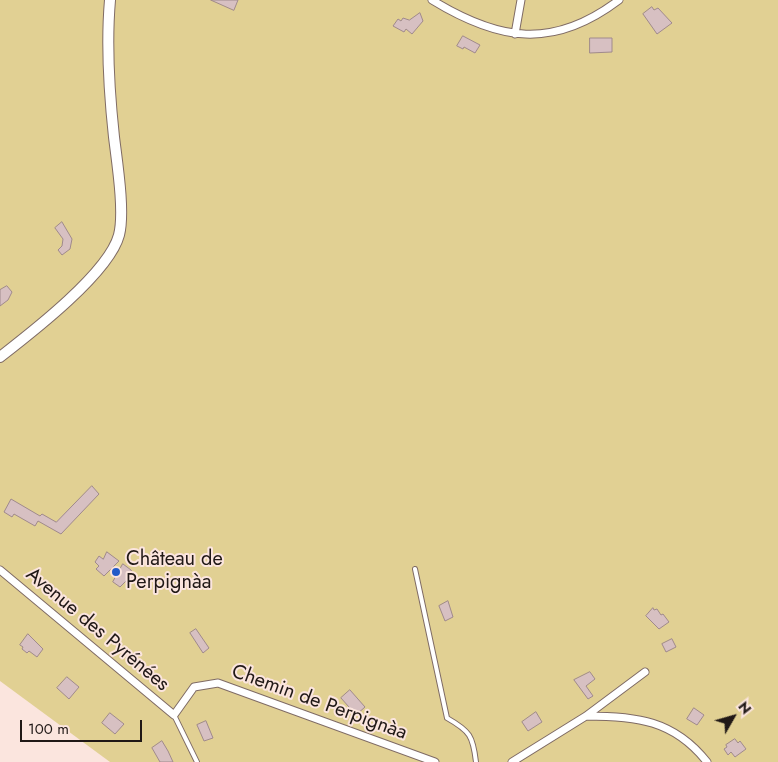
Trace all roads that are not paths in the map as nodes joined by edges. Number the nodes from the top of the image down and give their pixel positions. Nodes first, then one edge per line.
1 (110, 0) edge
2 (432, 0) edge
3 (521, 0) edge
4 (619, 0) edge
5 (515, 34) junction
6 (0, 357) edge
7 (415, 569) dead end
8 (0, 570) edge
9 (644, 672) dead end
10 (174, 715) junction
11 (586, 716) junction
12 (197, 762) edge
13 (435, 762) edge
14 (476, 762) edge
15 (512, 762) edge
16 (707, 762) edge

1 - 6 street
2 - 5 street
3 - 5 street
4 - 5 street
7 - 14 lane
8 - 10 street, Avenue des Pyrénées
9 - 11 street
10 - 12 lane
10 - 13 street, Chemin de Perpignàa
11 - 15 street
11 - 16 street

